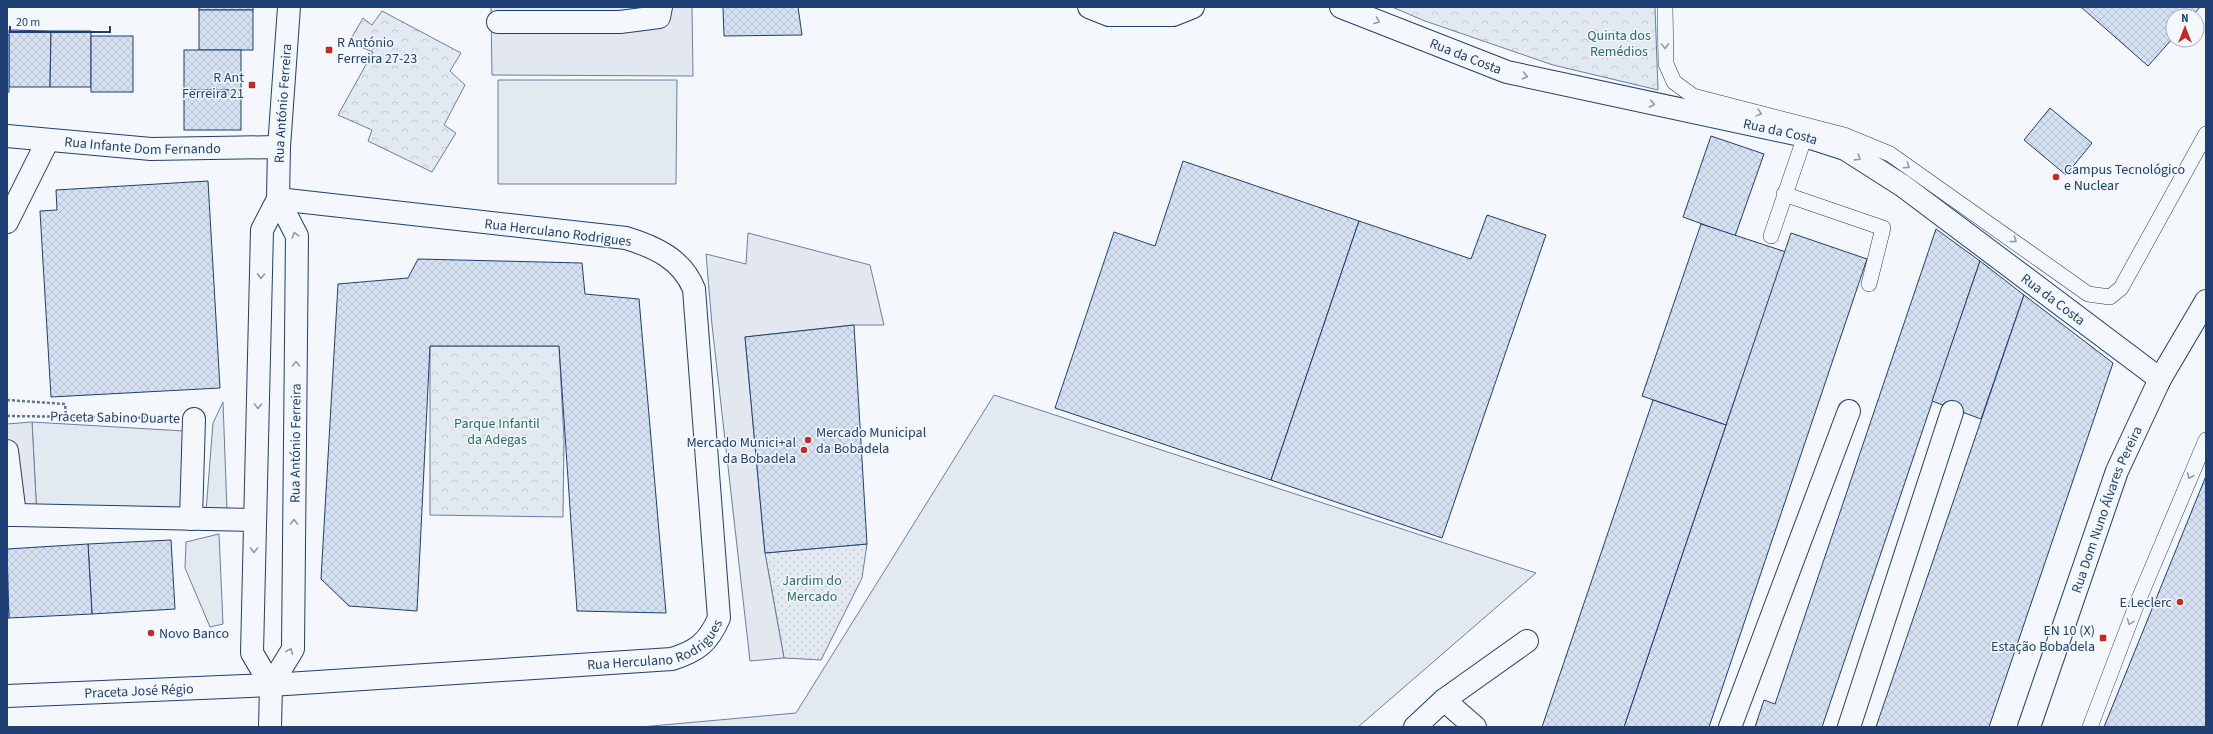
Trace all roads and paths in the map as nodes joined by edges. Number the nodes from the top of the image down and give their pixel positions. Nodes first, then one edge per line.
1 (289, 7) edge
2 (661, 7) edge
3 (1089, 7) edge
4 (1193, 7) edge
5 (1341, 7) edge
6 (1665, 7) edge
7 (498, 22) dead end
8 (2206, 134) edge
9 (7, 136) edge
10 (1805, 136) junction
11 (48, 140) junction
12 (279, 147) junction
13 (1784, 194) junction
14 (278, 200) junction
15 (7, 222) edge
16 (1771, 236) dead end
17 (1869, 284) dead end
18 (2206, 301) edge
19 (2160, 379) junction
20 (7, 400) edge
21 (1849, 411) dead end
22 (1952, 412) dead end
23 (7, 416) edge
24 (66, 416) junction
25 (194, 419) joint
26 (2206, 440) edge
27 (7, 452) edge
28 (11, 515) edge
29 (191, 519) junction
30 (255, 520) junction
31 (1527, 641) dead end
32 (271, 685) junction
33 (7, 696) edge
34 (1444, 700) junction
35 (270, 727) edge
36 (1415, 727) edge
37 (1475, 727) edge
38 (1730, 727) edge
39 (1848, 727) edge
40 (2029, 727) edge
41 (2090, 727) edge

1 - 12 street, Rua António Ferreira
2 - 7 street
3 - 4 street
5 -> 10 street, Rua da Costa
6 -> 8 lane
9 - 11 street, Rua Infante Dom Fernando
10 - 13 lane
10 -> 19 street, Rua da Costa
11 - 12 street, Rua Infante Dom Fernando
11 - 15 street
12 - 14 street, Rua António Ferreira
13 - 16 lane
13 - 17 lane
14 -> 30 street, Rua António Ferreira
32 -> 14 street, Rua António Ferreira
14 - 32 street, Rua Herculano Rodrigues
18 - 19 street, Rua Dom Nuno Álvares Pereira
19 - 40 street, Rua Dom Nuno Álvares Pereira
20 - 24 path
21 - 38 street
22 - 39 street
23 - 24 path, Praceta Sabino Duarte
24 - 25 path, Praceta Sabino Duarte
25 - 29 street, Praceta Sabino Duarte
26 -> 41 lane
27 - 28 street
28 - 29 street
29 - 30 street
30 -> 32 street, Rua António Ferreira
31 - 34 street
32 - 33 street, Praceta José Régio
32 - 35 street
34 - 36 street
34 - 37 street

